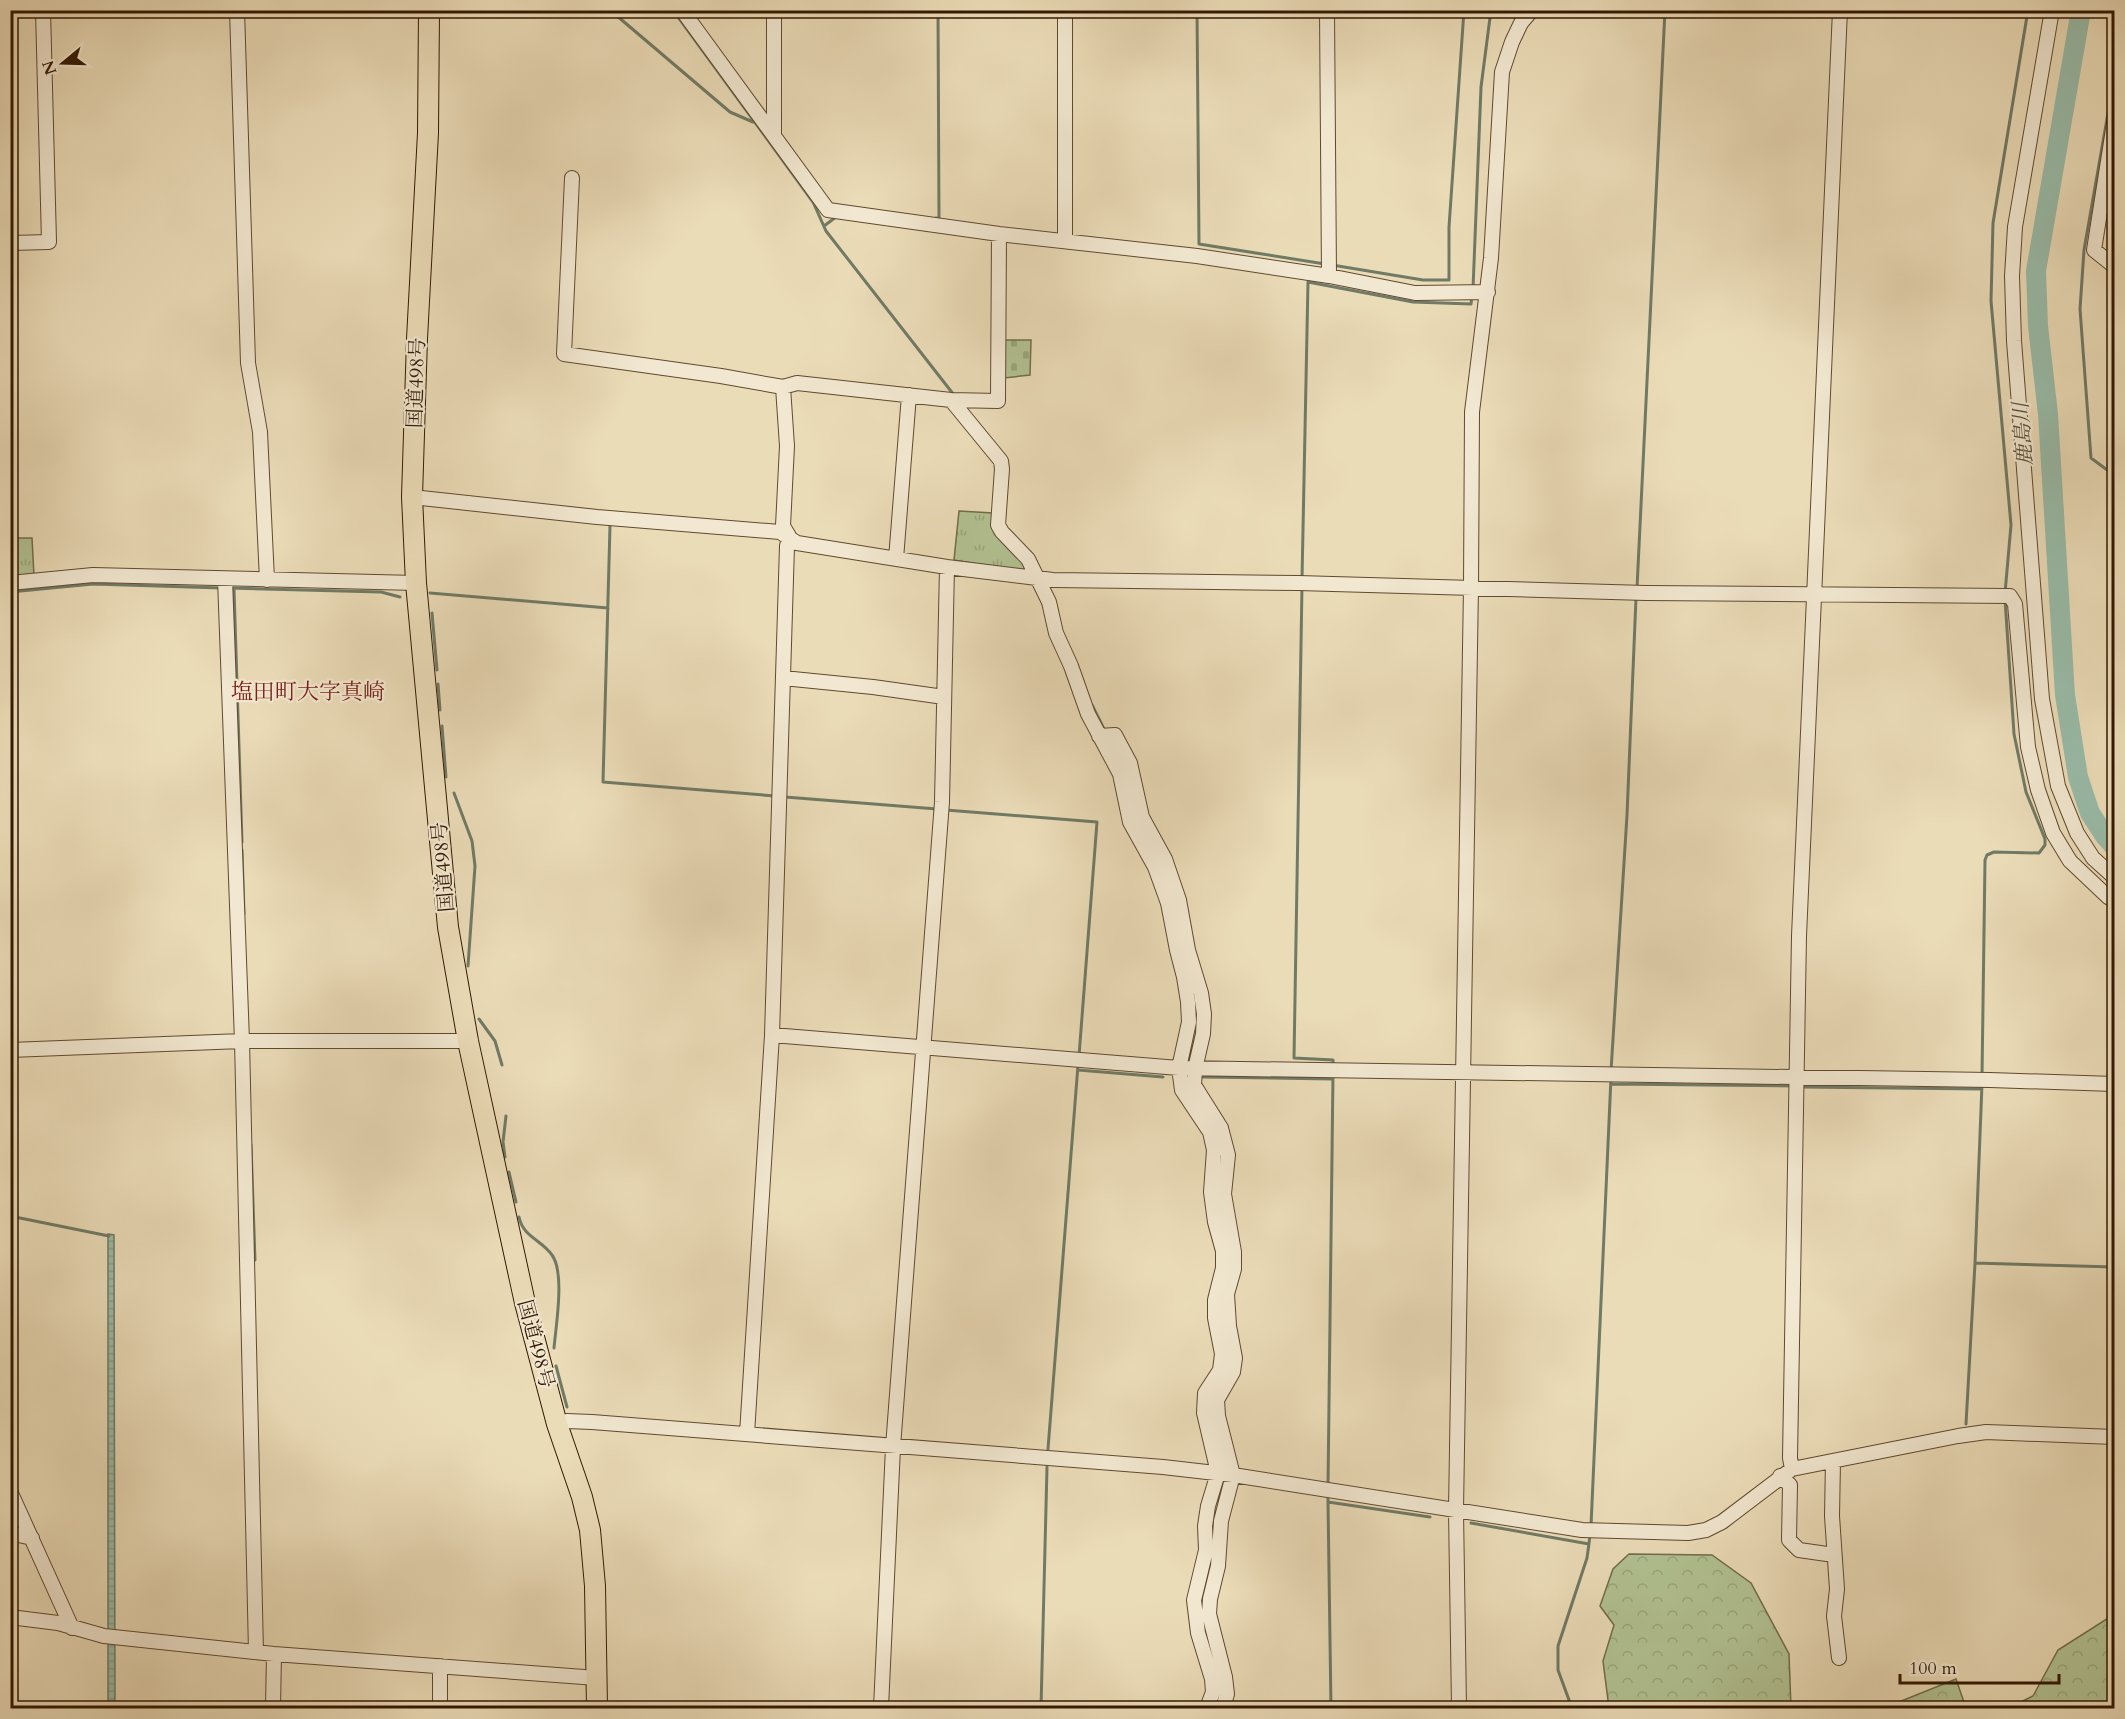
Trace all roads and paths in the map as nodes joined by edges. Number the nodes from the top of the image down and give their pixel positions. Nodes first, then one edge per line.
1 (43, 10) edge
2 (237, 10) edge
3 (429, 10) edge
4 (682, 10) edge
5 (774, 10) edge
6 (1065, 10) edge
7 (1327, 10) edge
8 (1532, 10) edge
9 (1840, 10) edge
10 (2052, 10) edge
11 (2115, 123) edge
12 (774, 135) junction
13 (572, 178) dead end
14 (999, 234) junction
15 (1065, 240) junction
16 (10, 243) edge
17 (2115, 266) edge
18 (1329, 276) junction
19 (1478, 292) junction
20 (783, 387) junction
21 (909, 396) junction
22 (957, 400) junction
23 (412, 497) junction
24 (789, 536) junction
25 (896, 559) junction
26 (947, 567) junction
27 (1036, 578) junction
28 (225, 579) junction
29 (267, 580) junction
30 (10, 583) edge
31 (416, 583) junction
32 (1471, 587) junction
33 (1815, 594) junction
34 (783, 678) junction
35 (944, 697) junction
36 (1099, 736) junction
37 (2115, 877) edge
38 (2115, 900) edge
39 (772, 1035) junction
40 (242, 1041) junction
41 (468, 1041) junction
42 (922, 1048) junction
43 (10, 1050) edge
44 (1179, 1068) junction
45 (1195, 1069) junction
46 (1463, 1071) junction
47 (1797, 1084) junction
48 (2115, 1084) edge
49 (557, 1424) junction
50 (747, 1434) junction
51 (2115, 1437) edge
52 (893, 1447) junction
53 (1833, 1461) junction
54 (1786, 1472) junction
55 (1218, 1473) junction
56 (1233, 1475) junction
57 (10, 1491) edge
58 (1456, 1510) junction
59 (10, 1533) edge
60 (32, 1538) junction
61 (1834, 1555) junction
62 (10, 1617) edge
63 (72, 1628) junction
64 (256, 1652) junction
65 (274, 1654) junction
66 (1839, 1658) dead end
67 (440, 1666) junction
68 (597, 1678) junction
69 (273, 1708) edge
70 (440, 1708) edge
71 (597, 1708) edge
72 (881, 1708) edge
73 (1207, 1708) edge
74 (1223, 1708) edge
75 (1459, 1708) edge

1 - 16 street
2 - 29 street
3 - 23 highway, 国道498号
4 - 12 street
5 - 12 street
6 - 15 street
7 - 18 street
8 - 19 street
9 - 33 street
10 - 37 street
11 - 17 street
12 - 14 street
13 - 20 street
14 - 15 street
14 - 22 street
15 - 18 street
18 - 19 street
19 - 32 street
20 - 21 street
20 - 24 street
21 - 22 street
21 - 25 street
22 - 27 street
23 - 24 street
23 - 31 highway, 国道498号
24 - 25 street
24 - 34 street
25 - 26 street
26 - 27 street
26 - 35 street
27 - 32 street
27 - 36 street
28 - 29 street
28 - 30 street
28 - 40 street
29 - 31 street
31 - 41 highway, 国道498号
32 - 33 street
32 - 46 street
33 - 38 street
33 - 47 street
34 - 35 street
34 - 39 street
35 - 42 street
36 - 44 street
36 - 45 street
39 - 42 street
39 - 50 street
40 - 41 street
40 - 43 street
40 - 64 street
41 - 49 highway, 国道498号
42 - 44 street
42 - 52 street
44 - 45 street
44 - 55 street
45 - 46 street
45 - 56 street
46 - 47 street
46 - 58 street
47 - 48 street
47 - 54 street
49 - 50 street
49 - 68 highway, 国道498号
50 - 52 street
51 - 53 street
52 - 55 street
52 - 72 street
53 - 54 street
53 - 61 street
54 - 58 street
54 - 61 street
55 - 56 street
55 - 73 street
56 - 58 street
56 - 74 street
57 - 60 street
58 - 75 street
59 - 60 street
60 - 63 street
61 - 66 street
62 - 63 street
63 - 64 street
64 - 65 street
65 - 67 street
65 - 69 street
67 - 68 street
67 - 70 street
68 - 71 highway, 国道498号

